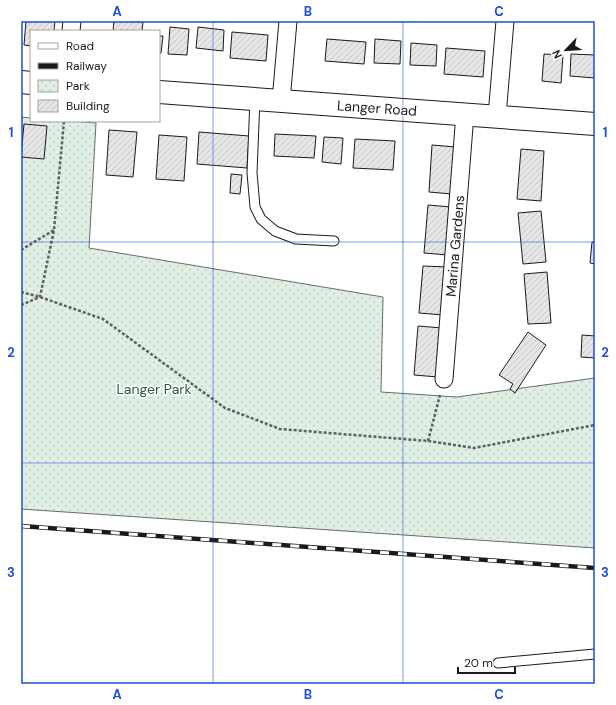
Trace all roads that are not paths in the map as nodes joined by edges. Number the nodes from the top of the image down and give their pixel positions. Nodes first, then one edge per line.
1 (288, 21) edge
2 (505, 21) edge
3 (160, 92) edge
4 (255, 99) junction
5 (281, 101) junction
6 (465, 114) junction
7 (497, 116) junction
8 (595, 124) edge
9 (334, 241) dead end
10 (444, 379) road end
11 (595, 654) edge
12 (498, 663) dead end

1 - 5 street
2 - 7 street
3 - 4 main road, Langer Road
4 - 5 main road, Langer Road
4 - 9 lane
5 - 6 main road, Langer Road
6 - 7 main road, Langer Road
6 - 10 street, Marina Gardens
7 - 8 main road, Langer Road
11 - 12 lane

